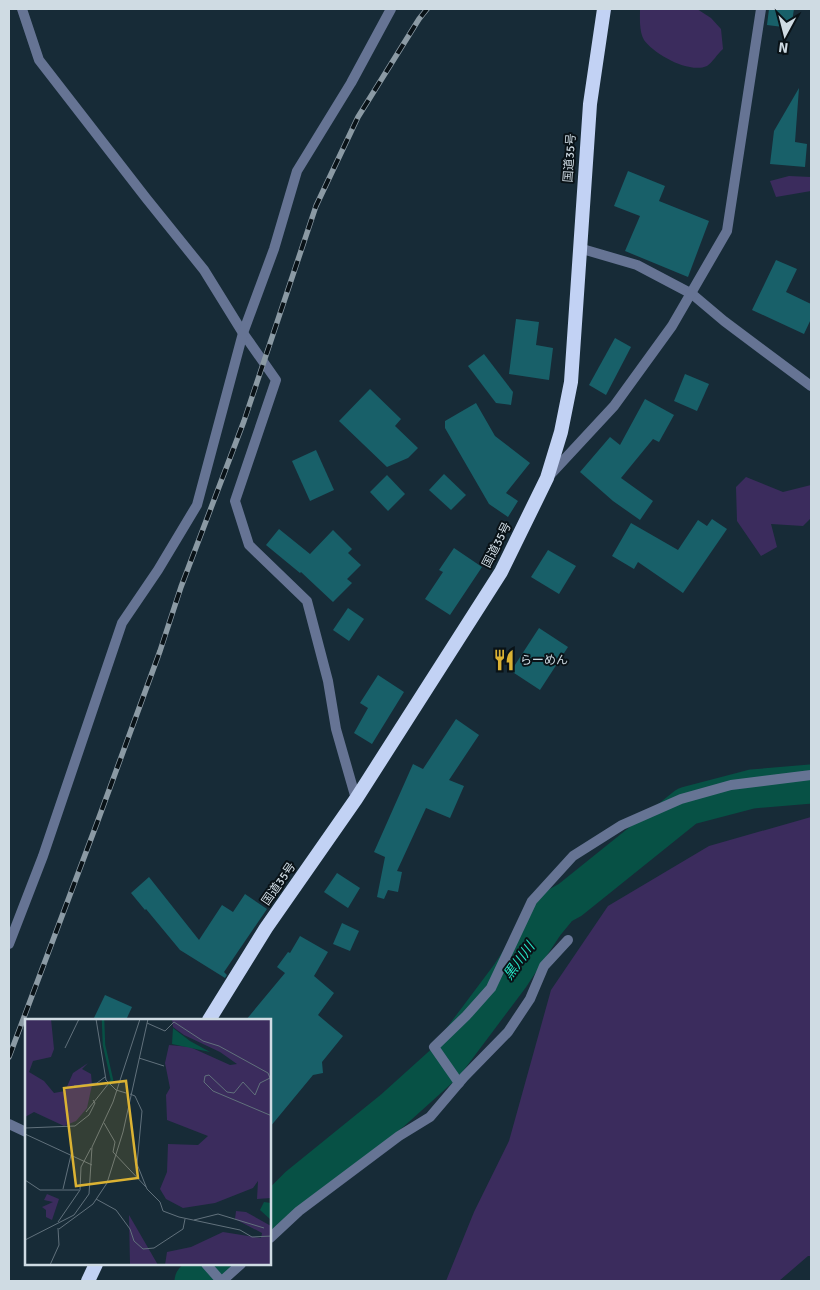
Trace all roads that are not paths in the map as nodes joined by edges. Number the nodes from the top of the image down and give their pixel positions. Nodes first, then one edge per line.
1 (22, 9) edge
2 (391, 9) edge
3 (604, 9) edge
4 (761, 9) edge
5 (579, 248) junction
6 (692, 294) junction
7 (243, 333) junction
8 (811, 386) edge
9 (547, 478) junction
10 (811, 775) edge
11 (356, 799) junction
12 (568, 940) dead end
13 (9, 944) edge
14 (210, 1019) edge
15 (458, 1083) junction
16 (9, 1124) edge
17 (25, 1132) edge
18 (271, 1237) edge
19 (96, 1265) edge
20 (207, 1265) edge
21 (240, 1265) edge
22 (88, 1281) edge
23 (221, 1281) edge

1 - 7 street
2 - 7 street
3 - 5 highway, 国道35号
4 - 6 street
5 - 6 street
5 - 9 highway, 国道35号
6 - 8 street
6 - 9 street
7 - 11 street
7 - 13 street
9 - 11 highway, 国道35号
10 - 15 street
11 - 14 highway, 国道35号
12 - 15 street
15 - 18 street
16 - 17 street
19 - 22 highway
20 - 23 street
21 - 23 street

